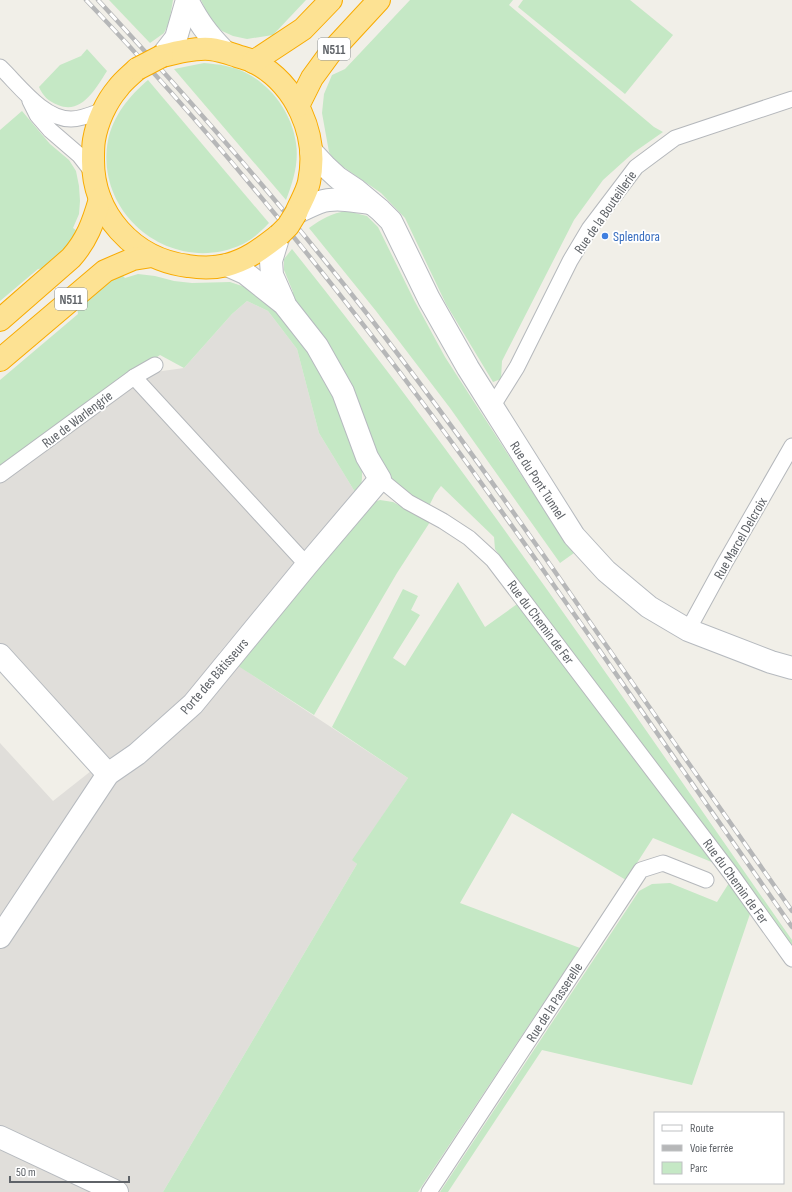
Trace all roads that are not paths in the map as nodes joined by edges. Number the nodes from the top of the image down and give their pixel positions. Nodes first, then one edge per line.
1 (187, 0) edge
2 (331, 0) edge
3 (379, 0) edge
4 (224, 51) junction
5 (162, 56) junction
6 (253, 62) junction
7 (0, 67) edge
8 (28, 97) junction
9 (792, 99) edge
10 (298, 106) junction
11 (104, 110) junction
12 (311, 152) junction
13 (93, 173) junction
14 (100, 199) junction
15 (370, 203) junction
16 (296, 213) junction
17 (279, 235) junction
18 (152, 256) junction
19 (227, 265) junction
20 (284, 304) junction
21 (0, 320) edge
22 (0, 360) edge
23 (155, 365) dead end
24 (134, 377) junction
25 (492, 407) junction
26 (792, 446) edge
27 (0, 475) edge
28 (380, 479) junction
29 (307, 565) junction
30 (688, 630) junction
31 (0, 655) edge
32 (792, 668) edge
33 (108, 774) junction
34 (706, 880) dead end
35 (0, 937) edge
36 (792, 958) edge
37 (0, 1137) edge
38 (117, 1192) edge
39 (429, 1192) edge

1 - 4 street
1 - 5 street
2 - 6 highway, N511
3 - 10 highway, N511
4 - 5 highway
4 - 6 highway
5 - 11 highway, bridge
6 - 10 highway
7 - 8 street
8 - 11 street
8 - 13 street
9 - 25 street, Rue de la Bouteillerie
10 - 12 highway
11 - 13 highway
12 - 15 street, Rue du Pont Tunnel
12 - 16 highway
13 - 14 highway
14 - 18 highway
14 - 21 highway, N511
15 - 16 street
15 - 25 street, Rue du Pont Tunnel
16 - 17 highway, bridge
17 - 19 highway
17 - 20 street, Rue du Chemin de Fer
18 - 19 highway
18 - 22 highway, N511
19 - 20 street, Rue du Chemin de Fer
20 - 28 street, Rue du Chemin de Fer
23 - 24 street, Rue de Warlengrie
24 - 27 street, Rue de Warlengrie
24 - 29 street
25 - 30 street, Rue du Pont Tunnel
26 - 30 street, Rue Marcel Delcroix
28 - 29 street, Porte des Bâtisseurs
28 - 36 street, Rue du Chemin de Fer
29 - 33 street, Porte des Bâtisseurs
30 - 32 street, Rue du Pont Tunnel
31 - 33 street
33 - 35 street, Porte des Bâtisseurs
34 - 39 street, Rue de la Passerelle
37 - 38 street

